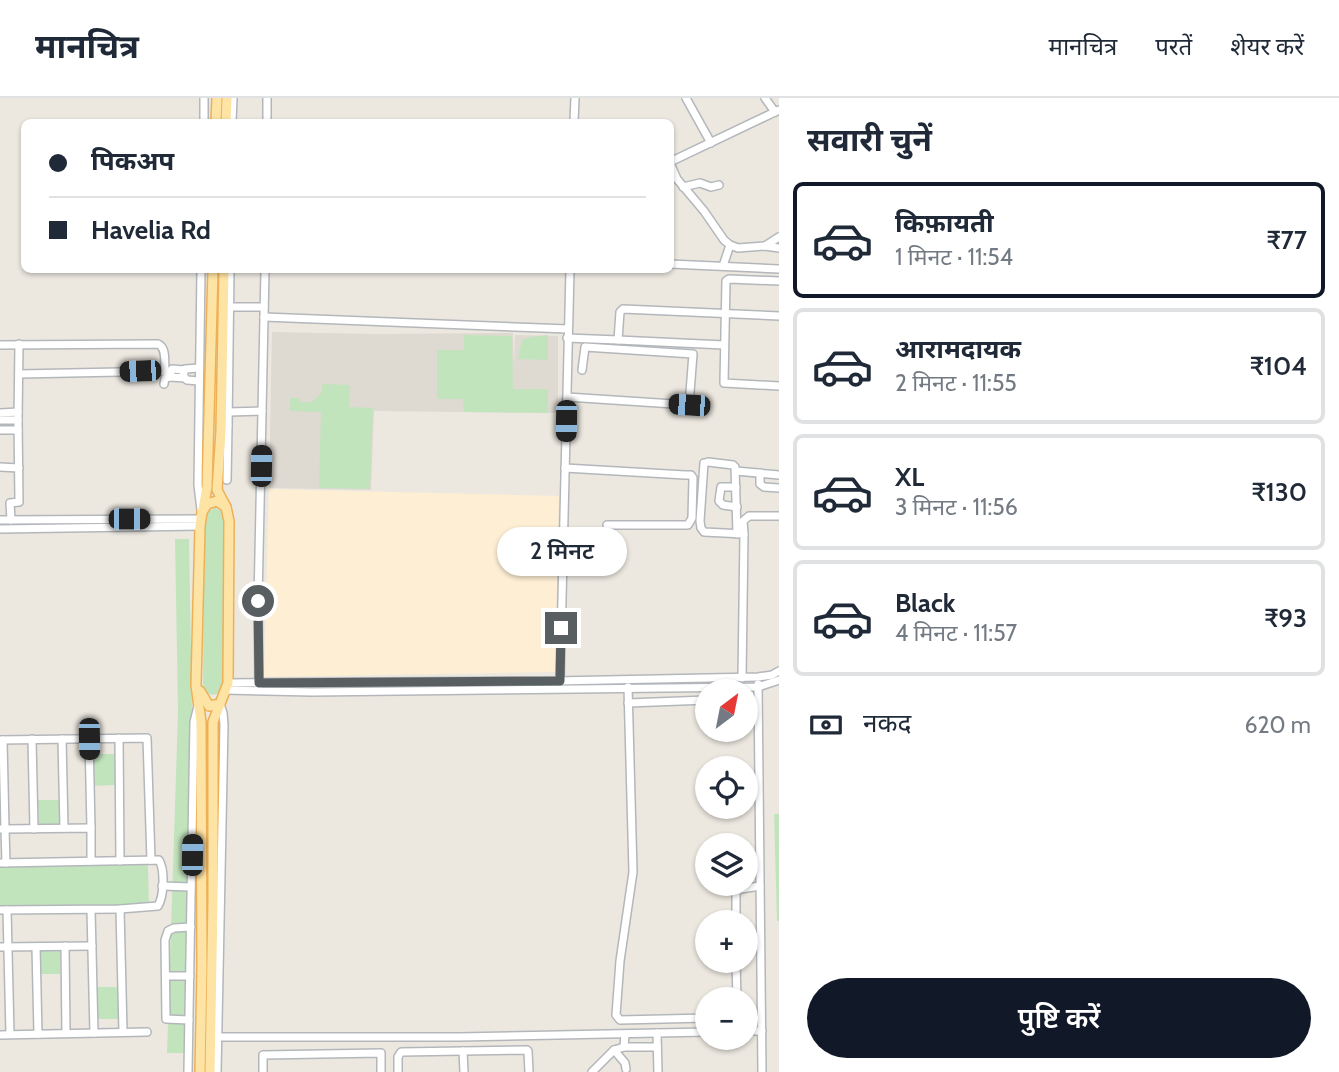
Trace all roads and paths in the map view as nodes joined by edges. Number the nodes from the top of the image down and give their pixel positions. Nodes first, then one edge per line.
1 (205, 98) edge
2 (216, 98) edge
3 (226, 98) edge
4 (233, 98) edge
5 (267, 98) edge
6 (575, 98) edge
7 (687, 98) edge
8 (765, 98) edge
9 (777, 111) edge
10 (204, 119) edge
11 (216, 119) edge
12 (226, 119) edge
13 (232, 119) edge
14 (267, 119) edge
15 (574, 119) edge
16 (711, 143) junction
17 (674, 160) edge
18 (674, 173) edge
19 (719, 185) dead end
20 (683, 187) junction
21 (779, 237) edge
22 (730, 245) junction
23 (765, 246) junction
24 (779, 248) edge
25 (674, 264) edge
26 (723, 266) junction
27 (779, 269) edge
28 (201, 273) edge
29 (213, 273) edge
30 (223, 273) edge
31 (230, 273) edge
32 (265, 273) edge
33 (570, 273) edge
34 (779, 281) edge
35 (230, 307) junction
36 (264, 307) junction
37 (724, 313) junction
38 (779, 316) edge
39 (264, 317) junction
40 (568, 329) junction
41 (568, 338) junction
42 (618, 340) junction
43 (19, 344) junction
44 (0, 345) edge
45 (724, 345) junction
46 (199, 368) junction
47 (582, 370) dead end
48 (168, 373) junction
49 (19, 374) junction
50 (184, 374) junction
51 (199, 381) junction
52 (164, 384) dead end
53 (779, 386) edge
54 (567, 397) junction
55 (262, 411) junction
56 (228, 412) junction
57 (0, 413) edge
58 (18, 416) junction
59 (0, 420) edge
60 (198, 425) junction
61 (209, 426) junction
62 (224, 426) junction
63 (0, 429) edge
64 (18, 430) junction
65 (0, 467) edge
66 (19, 468) junction
67 (565, 468) junction
68 (736, 471) junction
69 (760, 473) junction
70 (779, 475) edge
71 (227, 480) dead end
72 (736, 487) junction
73 (779, 488) edge
74 (0, 503) edge
75 (10, 503) junction
76 (226, 507) junction
77 (737, 507) junction
78 (779, 516) edge
79 (201, 518) junction
80 (0, 520) edge
81 (11, 520) junction
82 (607, 525) dead end
83 (0, 529) edge
84 (740, 534) junction
85 (779, 671) edge
86 (197, 676) junction
87 (758, 677) joint
88 (741, 678) junction
89 (779, 680) edge
90 (560, 681) junction
91 (538, 685) junction
92 (226, 687) junction
93 (259, 687) junction
94 (682, 687) junction
95 (695, 687) edge
96 (758, 687) joint
97 (628, 688) junction
98 (695, 701) edge
99 (683, 702) junction
100 (628, 703) junction
101 (198, 704) junction
102 (220, 704) junction
103 (119, 738) junction
104 (32, 739) junction
105 (62, 739) junction
106 (89, 739) junction
107 (2, 740) edge
108 (64, 828) junction
109 (91, 828) junction
110 (3, 829) edge
111 (34, 829) junction
112 (151, 860) junction
113 (120, 861) junction
114 (91, 862) junction
115 (3, 863) edge
116 (162, 886) junction
117 (760, 886) junction
118 (191, 887) junction
119 (120, 909) junction
120 (4, 910) edge
121 (91, 910) junction
122 (736, 910) edge
123 (191, 927) junction
124 (65, 946) junction
125 (92, 946) junction
126 (4, 947) edge
127 (36, 947) junction
128 (166, 976) junction
129 (190, 976) junction
130 (695, 1018) edge
131 (189, 1020) junction
132 (758, 1031) edge
133 (762, 1031) junction
134 (123, 1032) junction
135 (147, 1032) dead end
136 (695, 1032) edge
137 (66, 1033) junction
138 (94, 1033) junction
139 (657, 1033) junction
140 (10, 1034) junction
141 (38, 1034) junction
142 (625, 1034) junction
143 (0, 1035) edge
144 (214, 1037) junction
145 (308, 1037) junction
146 (317, 1037) junction
147 (381, 1037) junction
148 (459, 1037) junction
149 (469, 1037) junction
150 (624, 1047) junction
151 (657, 1048) junction
152 (464, 1049) junction
153 (614, 1050) junction
154 (317, 1054) junction
155 (381, 1054) junction
156 (308, 1055) junction
157 (626, 1069) dead end
158 (188, 1072) edge
159 (200, 1072) edge
160 (210, 1072) edge
161 (217, 1072) edge
162 (263, 1072) edge
163 (381, 1072) edge
164 (398, 1072) edge
165 (464, 1072) edge
166 (529, 1072) edge
167 (592, 1072) edge
168 (658, 1072) edge
169 (762, 1072) edge

1 - 10 street
2 - 11 main road
3 - 12 main road
4 - 13 street
5 - 14 street
6 - 15 street
7 - 16 street
8 - 9 street
9 - 16 street
16 - 17 street
18 - 20 street
19 - 20 street
20 - 22 street
21 - 23 street
22 - 23 street
22 - 26 street
23 - 24 street
25 - 26 street
26 - 27 street
28 - 46 street
29 - 61 main road
30 - 62 main road
31 - 35 street
32 - 36 street
33 - 40 street
34 - 37 street
35 - 36 street
35 - 56 street
36 - 39 street
37 - 38 street
37 - 42 street
37 - 45 street
39 - 40 street
39 - 55 street
40 - 41 street
41 - 42 street
41 - 54 street
42 - 45 street
43 - 44 street
43 - 48 street
43 - 49 street
45 - 53 street
46 - 50 street
46 - 51 street
47 - 54 street
48 - 49 street
48 - 50 street
48 - 52 street
49 - 58 street
50 - 51 street
51 - 60 street
54 - 67 street
55 - 56 street
55 - 93 street
56 - 62 street
57 - 58 street
58 - 59 street
58 - 64 street
60 - 61 street
60 - 79 street
61 - 79 main road
62 - 71 street
62 - 76 main road
63 - 64 street
64 - 66 street
65 - 66 street
66 - 75 street
67 - 82 street
67 - 90 street
68 - 69 street
68 - 72 street
68 - 84 street
69 - 70 street
69 - 73 street
72 - 77 street
72 - 77 street
74 - 75 street
75 - 81 street
76 - 79 main road
76 - 92 main road
77 - 84 street
78 - 84 street
79 - 81 street
79 - 83 street
79 - 86 main road
80 - 81 street
84 - 88 street
85 - 87 street
86 - 101 main road
86 - 102 main road
87 - 88 street
88 - 90 street
89 - 96 street
90 - 91 street
91 - 93 street
91 - 97 street
92 - 93 street
92 - 102 main road
94 - 95 street
94 - 97 street
94 - 99 street
96 - 117 street
97 - 100 street
98 - 99 street
99 - 100 street
100 - 130 street
101 - 118 street
101 - 159 main road
102 - 144 main road
103 - 106 street
103 - 112 street
103 - 113 street
104 - 105 street
104 - 107 street
104 - 111 street
105 - 106 street
105 - 108 street
106 - 109 street
107 - 110 street
108 - 109 street
108 - 111 street
109 - 114 street
110 - 111 street
110 - 115 street
112 - 113 street
112 - 116 street
113 - 114 street
114 - 115 street
116 - 118 street
116 - 119 street
117 - 122 street
117 - 133 street
118 - 123 street
119 - 121 street
119 - 134 street
120 - 121 street
120 - 126 street
121 - 125 street
123 - 128 street
123 - 129 street
124 - 125 street
124 - 127 street
124 - 137 street
125 - 138 street
126 - 127 street
126 - 140 street
127 - 141 street
128 - 129 street
128 - 131 street
129 - 131 street
131 - 158 street
132 - 133 street
133 - 169 street
134 - 135 street
134 - 138 street
136 - 139 street
137 - 138 street
137 - 141 street
139 - 142 street
139 - 151 street
140 - 141 street
140 - 143 street
142 - 149 street
142 - 150 street
144 - 145 street
144 - 160 main road
144 - 161 street
145 - 146 street
145 - 156 street
146 - 147 street
146 - 154 street
147 - 148 street
147 - 155 street
148 - 149 street
148 - 152 street
149 - 152 street
150 - 151 street
150 - 153 street
151 - 168 street
152 - 164 street
152 - 165 street
152 - 166 street
153 - 157 street
153 - 167 street
154 - 155 street
154 - 156 street
155 - 163 street
156 - 162 street

